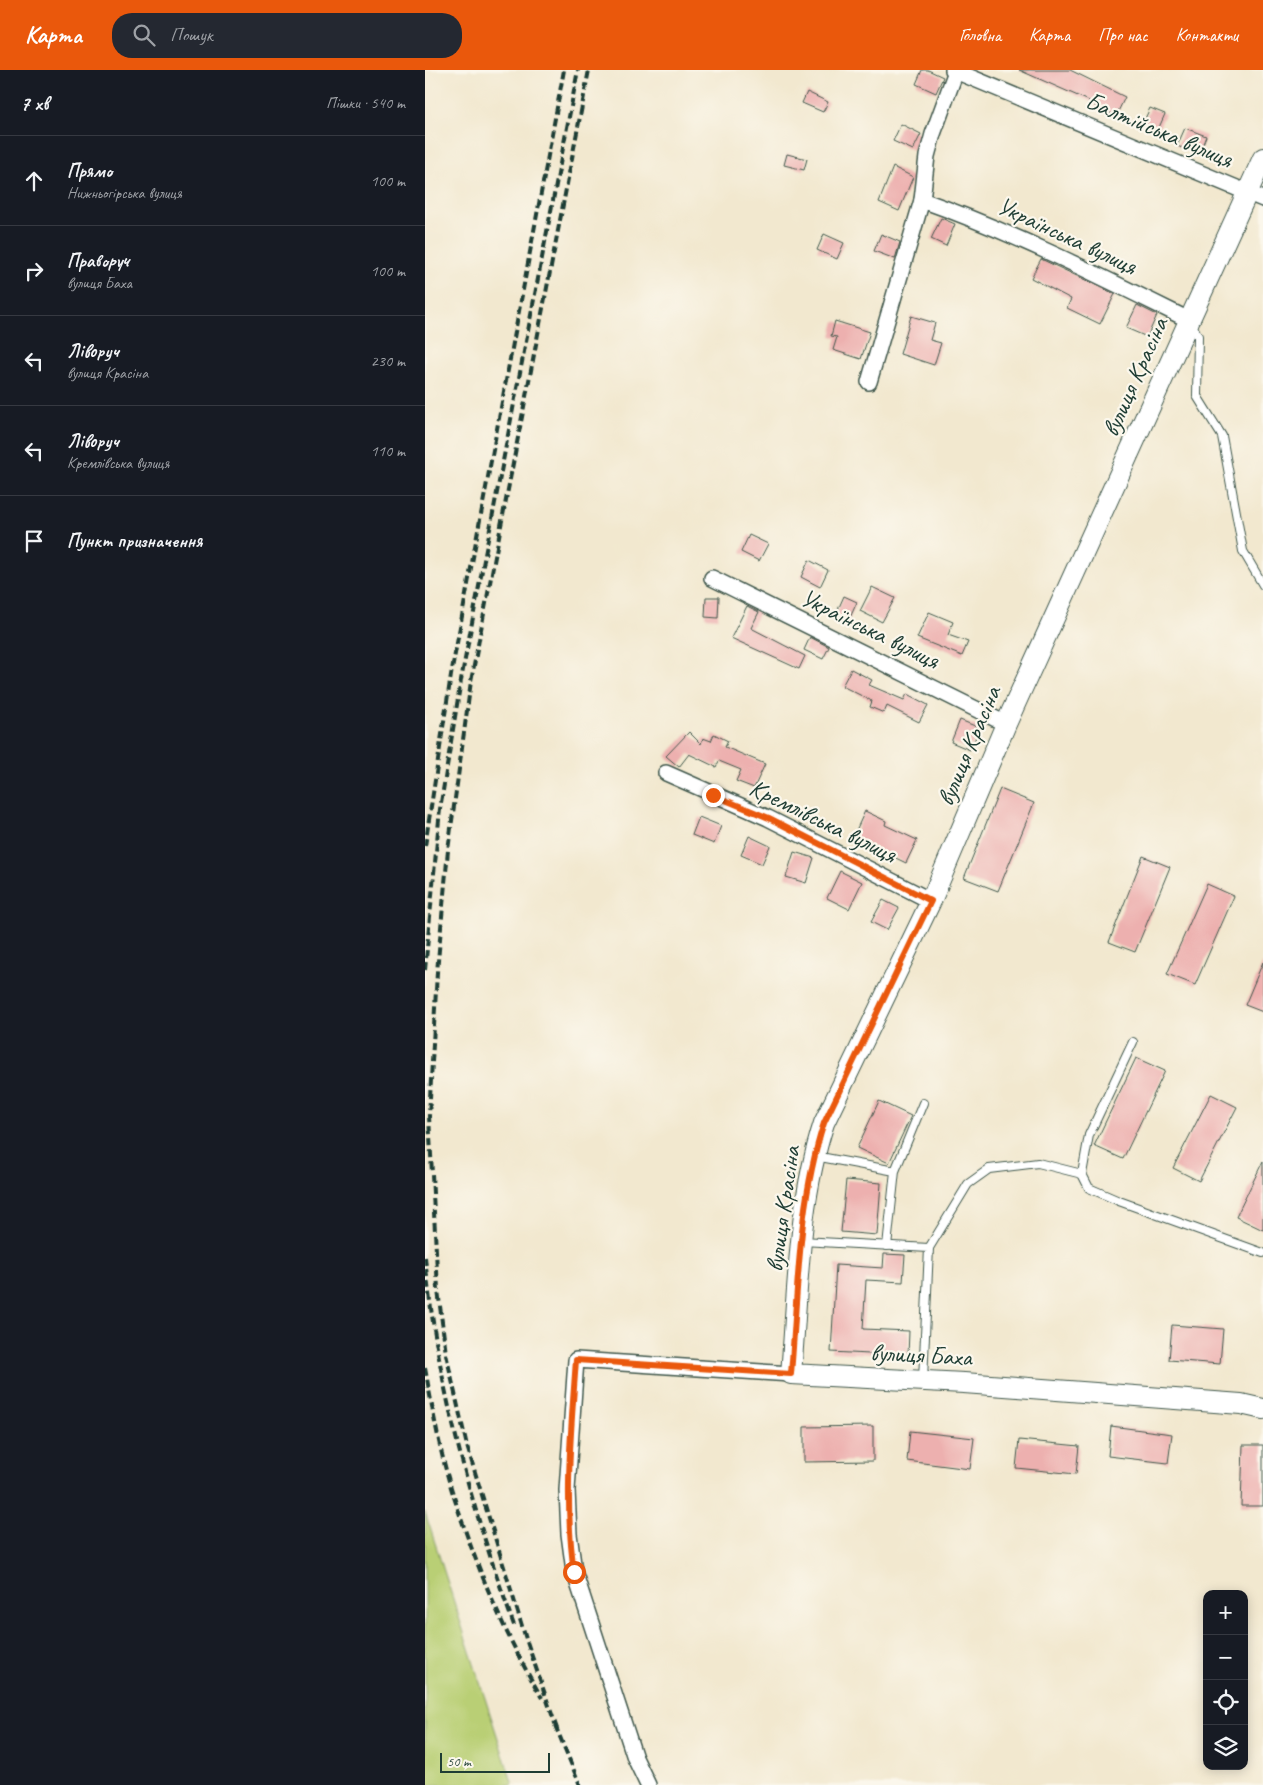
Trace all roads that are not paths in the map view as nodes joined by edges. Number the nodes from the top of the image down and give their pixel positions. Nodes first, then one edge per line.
1 (955, 71) edge
2 (1263, 158) edge
3 (1255, 196) edge
4 (922, 200) junction
5 (1189, 320) junction
6 (869, 382) dead end
7 (712, 578) dead end
8 (1263, 585) edge
9 (1007, 724) junction
10 (666, 773) dead end
11 (931, 901) junction
12 (1133, 1042) dead end
13 (923, 1103) dead end
14 (813, 1156) junction
15 (895, 1171) junction
16 (1082, 1174) junction
17 (803, 1241) junction
18 (887, 1246) junction
19 (929, 1248) junction
20 (1263, 1253) edge
21 (791, 1374) junction
22 (923, 1381) junction
23 (1263, 1408) edge
24 (648, 1785) edge

1 - 3 street, Балтійська вулиця
1 - 4 street
2 - 3 street, вулиця Красіна
3 - 5 street, вулиця Красіна
4 - 5 street, Українська вулиця
4 - 6 street
5 - 8 lane
5 - 9 street, вулиця Красіна
7 - 9 street, Українська вулиця
9 - 11 street, вулиця Красіна
10 - 11 street, Кремлівська вулиця
11 - 14 street, вулиця Красіна
12 - 16 lane
13 - 15 lane
14 - 15 lane
14 - 17 street, вулиця Красіна
15 - 18 lane
16 - 19 lane
16 - 20 lane
17 - 18 lane
17 - 21 street, вулиця Красіна
18 - 19 lane
19 - 22 lane
21 - 22 street, вулиця Баха
21 - 24 street, вулиця Баха
22 - 23 street, вулиця Баха

